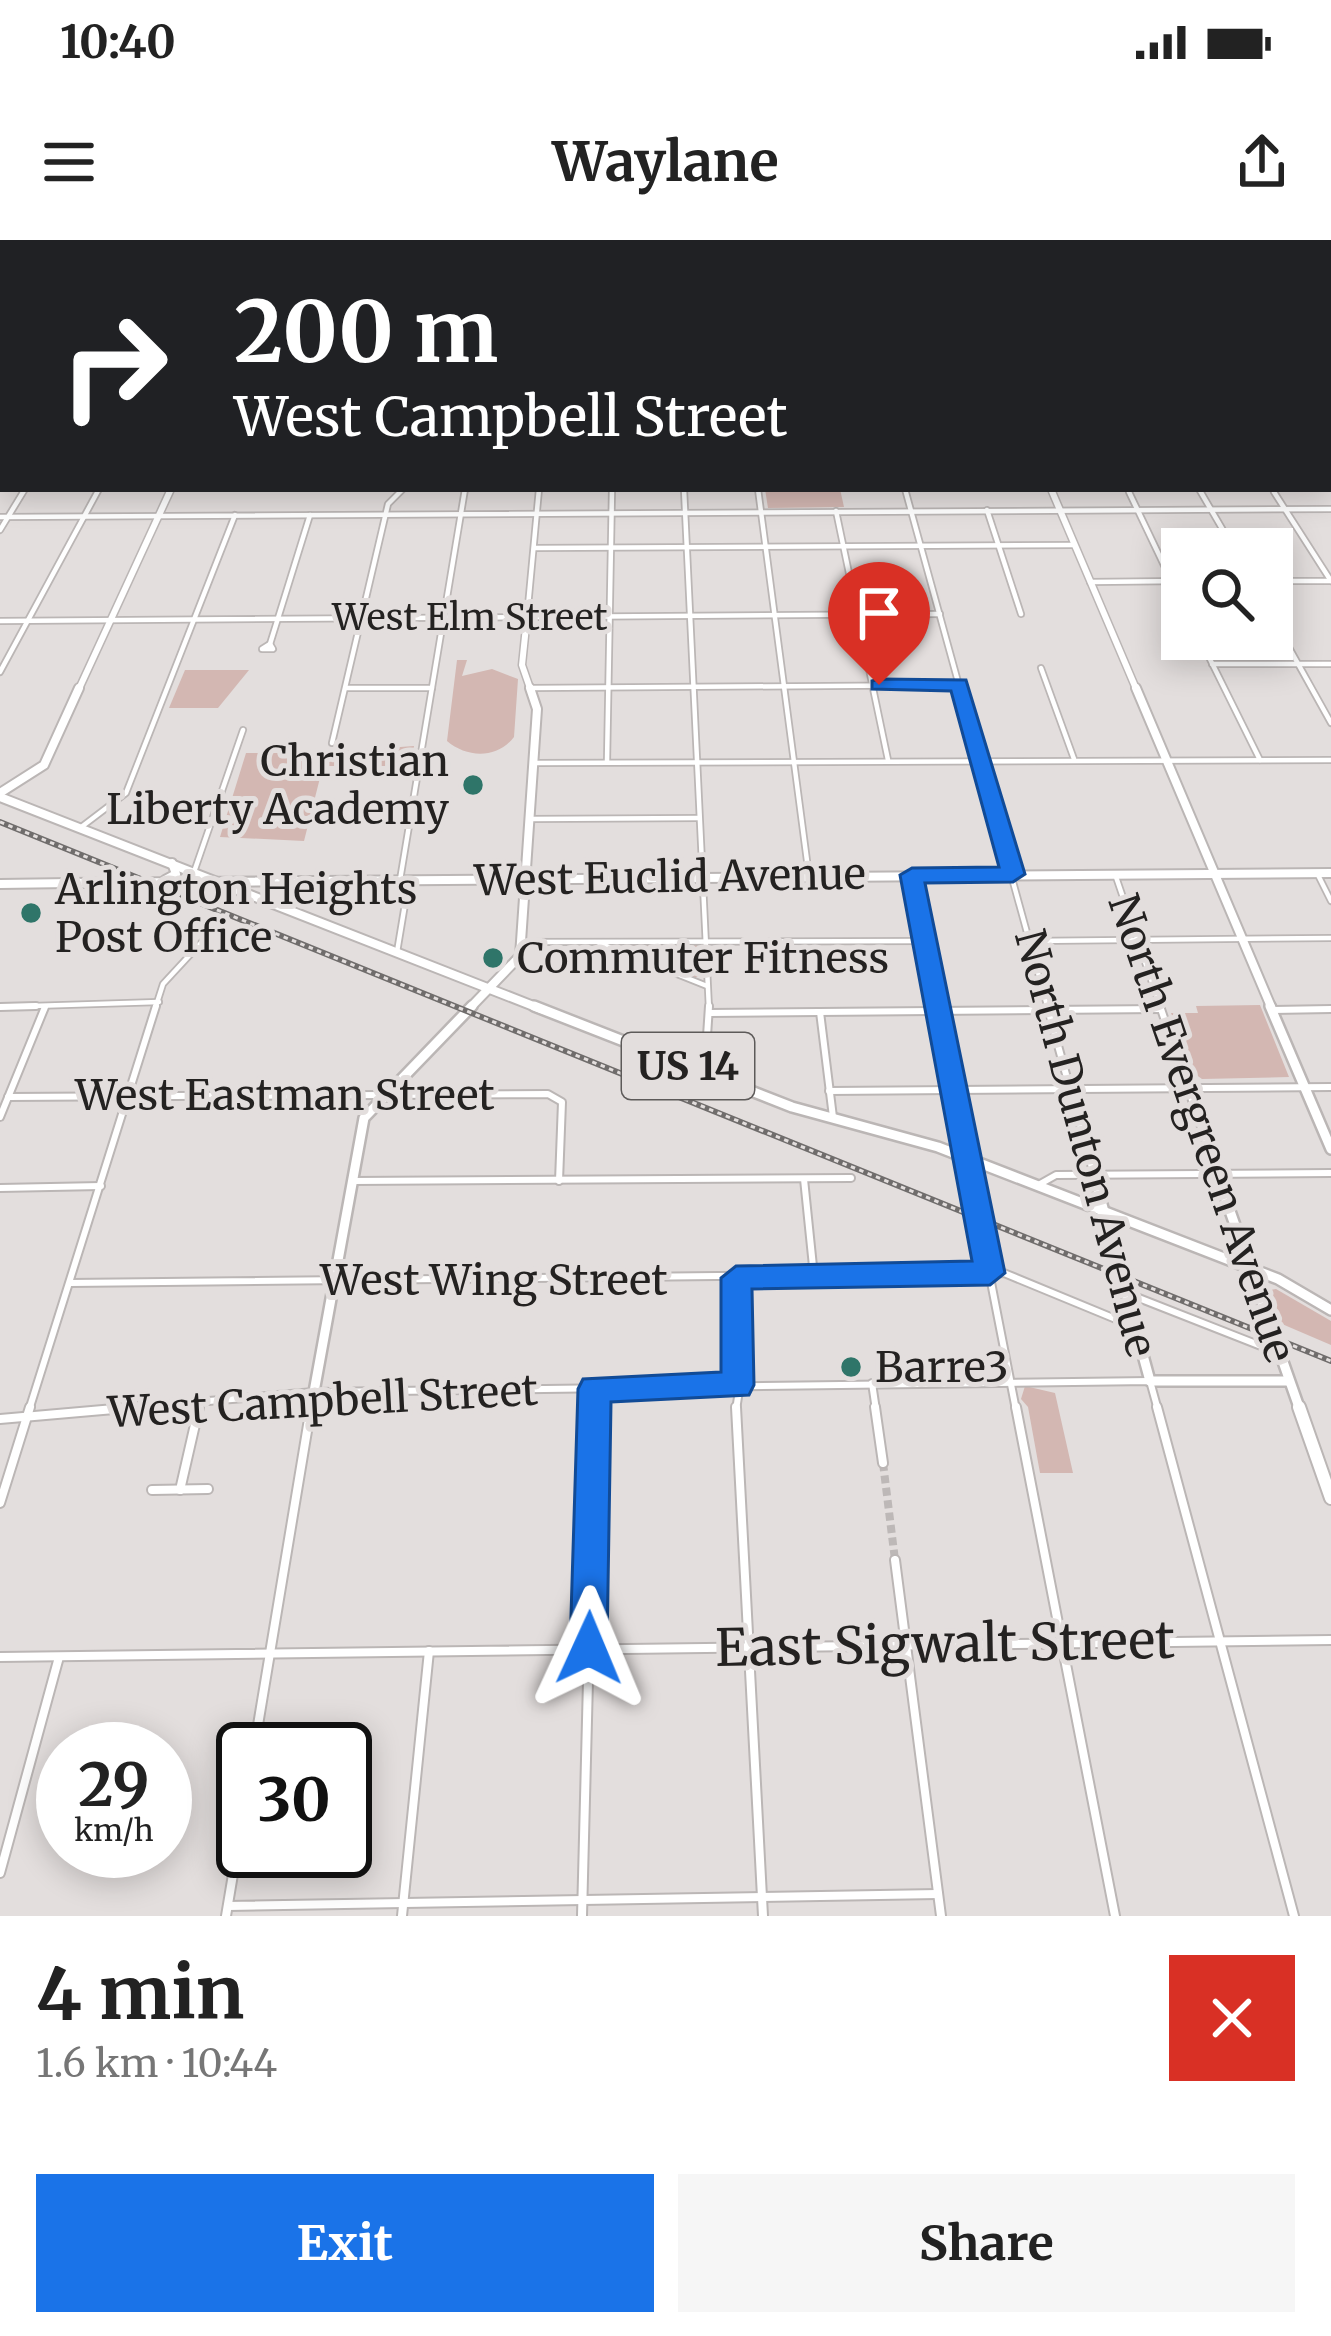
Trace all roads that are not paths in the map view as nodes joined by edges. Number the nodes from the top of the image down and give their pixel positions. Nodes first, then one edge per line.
1 (23, 492) edge
2 (97, 492) edge
3 (170, 492) edge
4 (400, 492) edge
5 (464, 492) edge
6 (538, 492) edge
7 (613, 492) edge
8 (684, 492) edge
9 (758, 492) edge
10 (906, 492) edge
11 (1052, 492) edge
12 (1130, 492) dead end
13 (1201, 492) edge
14 (1274, 492) dead end
15 (1137, 509) junction
16 (1211, 509) junction
17 (1286, 509) junction
18 (1331, 509) edge
19 (987, 510) junction
20 (1060, 510) junction
21 (761, 511) junction
22 (836, 511) junction
23 (911, 511) junction
24 (686, 512) junction
25 (536, 513) junction
26 (612, 513) junction
27 (310, 514) junction
28 (385, 514) junction
29 (460, 514) junction
30 (235, 515) junction
31 (4, 516) edge
32 (84, 516) junction
33 (159, 516) junction
34 (1222, 528) edge
35 (0, 530) edge
36 (921, 545) junction
37 (998, 545) junction
38 (1074, 545) junction
39 (843, 546) junction
40 (688, 547) junction
41 (766, 547) junction
42 (533, 548) junction
43 (611, 548) junction
44 (1161, 560) edge
45 (1161, 581) edge
46 (1293, 581) edge
47 (1331, 581) edge
48 (1090, 582) junction
49 (857, 614) junction
50 (940, 614) junction
51 (1021, 614) dead end
52 (775, 615) junction
53 (610, 616) junction
54 (692, 616) junction
55 (527, 617) junction
56 (361, 618) junction
57 (443, 618) junction
58 (278, 619) junction
59 (111, 620) junction
60 (196, 620) junction
61 (0, 621) edge
62 (28, 621) junction
63 (270, 644) dead end
64 (1293, 655) edge
65 (1210, 660) edge
66 (1212, 664) junction
67 (1298, 664) junction
68 (1331, 664) edge
69 (1041, 668) dead end
70 (0, 673) edge
71 (784, 685) junction
72 (872, 685) junction
73 (959, 685) junction
74 (694, 686) junction
75 (608, 687) junction
76 (345, 688) junction
77 (432, 688) junction
78 (530, 688) junction
79 (1331, 723) edge
80 (243, 730) dead end
81 (332, 743) dead end
82 (1074, 759) junction
83 (1166, 759) junction
84 (888, 760) junction
85 (980, 760) junction
86 (1260, 760) junction
87 (1331, 760) edge
88 (696, 761) junction
89 (794, 761) junction
90 (607, 762) junction
91 (534, 763) junction
92 (0, 795) edge
93 (700, 818) junction
94 (530, 819) junction
95 (80, 828) junction
96 (172, 863) junction
97 (194, 872) junction
98 (1317, 873) junction
99 (1331, 873) edge
100 (1013, 874) junction
101 (1115, 874) junction
102 (1216, 874) junction
103 (912, 875) junction
104 (809, 876) junction
105 (703, 877) junction
106 (213, 879) junction
107 (525, 879) junction
108 (165, 880) junction
109 (404, 880) junction
110 (65, 883) junction
111 (0, 884) edge
112 (229, 885) junction
113 (1331, 901) edge
114 (212, 931) dead end
115 (1331, 938) edge
116 (1243, 939) junction
117 (924, 940) junction
118 (1031, 940) junction
119 (1138, 940) junction
120 (705, 941) junction
121 (521, 942) junction
122 (598, 942) junction
123 (397, 952) junction
124 (707, 986) junction
125 (489, 988) junction
126 (159, 1002) junction
127 (0, 1007) edge
128 (45, 1007) junction
129 (1050, 1010) junction
130 (1161, 1010) junction
131 (1273, 1010) junction
132 (1331, 1010) edge
133 (938, 1011) junction
134 (709, 1012) junction
135 (820, 1012) junction
136 (683, 1064) junction
137 (1331, 1087) edge
138 (1189, 1088) junction
139 (1305, 1088) junction
140 (1071, 1089) junction
141 (830, 1090) junction
142 (954, 1090) junction
143 (130, 1096) junction
144 (381, 1096) junction
145 (8, 1097) junction
146 (0, 1118) edge
147 (833, 1120) junction
148 (1331, 1149) edge
149 (967, 1159) junction
150 (1331, 1173) edge
151 (1217, 1174) junction
152 (1094, 1175) junction
153 (850, 1178) dead end
154 (804, 1179) junction
155 (352, 1181) junction
156 (559, 1181) junction
157 (101, 1186) junction
158 (1036, 1186) junction
159 (0, 1188) edge
160 (1104, 1212) junction
161 (1250, 1268) junction
162 (990, 1273) junction
163 (814, 1276) junction
164 (736, 1278) junction
165 (332, 1281) junction
166 (70, 1283) junction
167 (1126, 1292) junction
168 (1331, 1310) edge
169 (1135, 1327) junction
170 (1279, 1353) junction
171 (1150, 1381) junction
172 (1289, 1381) junction
173 (1011, 1382) junction
174 (872, 1383) junction
175 (738, 1385) junction
176 (595, 1389) junction
177 (314, 1392) junction
178 (200, 1401) junction
179 (27, 1418) junction
180 (0, 1419) edge
181 (883, 1463) tunnel mouth
182 (152, 1490) dead end
183 (181, 1490) junction
184 (208, 1490) dead end
185 (1331, 1498) edge
186 (0, 1503) edge
187 (895, 1560) tunnel mouth
188 (1331, 1640) edge
189 (1220, 1641) junction
190 (1062, 1642) junction
191 (905, 1644) junction
192 (747, 1647) junction
193 (589, 1648) junction
194 (429, 1651) junction
195 (270, 1654) junction
196 (0, 1657) edge
197 (59, 1657) junction
198 (259, 1722) edge
199 (0, 1873) edge
200 (232, 1878) edge
201 (938, 1894) junction
202 (762, 1898) junction
203 (582, 1901) junction
204 (403, 1902) junction
205 (227, 1911) edge
206 (402, 1916) edge
207 (582, 1916) edge
208 (763, 1916) edge
209 (941, 1916) edge
210 (1115, 1916) edge
211 (1294, 1916) edge

1 - 31 street
2 - 32 street
3 - 33 street
4 - 28 street
5 - 29 street
6 - 25 street
7 - 26 street
8 - 24 street
9 - 21 street
10 - 23 street, North Dunton Avenue
11 - 20 street
12 - 15 street
13 - 16 street
14 - 17 street
15 - 16 street
15 - 20 street
15 - 44 street
16 - 17 street
16 - 34 street
17 - 18 street
17 - 47 street
19 - 20 street
19 - 23 street
19 - 37 street
20 - 38 street
21 - 22 street
21 - 24 street
21 - 41 street
22 - 23 street
22 - 39 street
23 - 36 street, North Dunton Avenue
24 - 26 street
24 - 40 street
25 - 26 street
25 - 29 street
25 - 42 street
26 - 43 street
27 - 28 street
27 - 30 street
27 - 58 street
28 - 29 street
28 - 56 street
29 - 57 street
30 - 33 street
30 - 60 street
31 - 32 street
31 - 35 street
32 - 33 street
32 - 62 street
33 - 59 street
36 - 37 street
36 - 39 street
36 - 50 street, North Dunton Avenue
37 - 38 street
37 - 51 street
38 - 48 street
39 - 41 street
39 - 49 street
40 - 41 street
40 - 43 street
40 - 54 street
41 - 52 street
42 - 43 street
42 - 55 street
43 - 53 street
45 - 48 street
46 - 47 street
48 - 83 street
49 - 50 street, West Elm Street
49 - 52 street, West Elm Street
49 - 72 street
50 - 73 street, North Dunton Avenue
52 - 54 street, West Elm Street
52 - 71 street
53 - 54 street, West Elm Street
53 - 55 street, West Elm Street
53 - 75 street
54 - 74 street
55 - 57 street, West Elm Street
55 - 78 street
56 - 57 street, West Elm Street
56 - 58 street, West Elm Street
56 - 76 street
57 - 77 street
58 - 60 street, West Elm Street
58 - 63 street
59 - 60 street, West Elm Street
59 - 62 street, West Elm Street
59 - 92 street
60 - 95 street
61 - 62 street, West Elm Street
62 - 70 street
64 - 67 street
65 - 66 street
66 - 67 street
66 - 86 street
67 - 68 street
67 - 79 street
69 - 82 street
71 - 72 street
71 - 74 street
71 - 89 street
72 - 73 street
72 - 84 street
73 - 85 street, North Dunton Avenue
74 - 75 street
74 - 88 street
75 - 78 street
75 - 90 street
76 - 77 street
76 - 81 street
77 - 109 street
78 - 91 street
80 - 97 street
82 - 83 street
82 - 85 street
83 - 86 street
83 - 102 street
84 - 85 street
84 - 89 street
85 - 100 street, North Dunton Avenue
86 - 87 street
88 - 89 street
88 - 90 street
88 - 93 street
89 - 104 street
90 - 91 street
91 - 94 street
92 - 95 street, US 14
93 - 94 street
93 - 105 street
94 - 107 street
95 - 96 street, US 14
96 - 97 street, US 14
96 - 108 street
97 - 106 street, US 14
98 - 99 street, West Euclid Avenue
98 - 102 street, West Euclid Avenue
98 - 113 street
100 - 101 street, West Euclid Avenue
100 - 103 street, West Euclid Avenue
100 - 118 street, North Dunton Avenue
101 - 102 street, West Euclid Avenue
101 - 119 street, North Evergreen Avenue
102 - 116 street
103 - 104 street, West Euclid Avenue
103 - 117 street
104 - 105 street, West Euclid Avenue
105 - 107 street, West Euclid Avenue
105 - 120 street
106 - 108 street, West Euclid Avenue
106 - 109 street, West Euclid Avenue
106 - 112 street, US 14
107 - 109 street, West Euclid Avenue
107 - 121 street
108 - 110 street, West Euclid Avenue
109 - 112 street, West Euclid Avenue
109 - 123 street
110 - 111 street, West Euclid Avenue
110 - 112 street, West Euclid Avenue
112 - 123 street, US 14
114 - 126 street
115 - 116 street
116 - 119 street
116 - 131 street
117 - 120 street
117 - 133 street
118 - 119 street
118 - 129 street, North Dunton Avenue
119 - 130 street, North Evergreen Avenue
120 - 122 street
120 - 124 street
121 - 122 street
121 - 125 street
122 - 124 street
123 - 125 street, US 14
124 - 134 street
125 - 136 street, US 14
125 - 144 street
126 - 128 street
126 - 143 street
127 - 128 street
128 - 145 street
129 - 130 street
129 - 133 street
129 - 140 street, North Dunton Avenue
130 - 138 street, North Evergreen Avenue
131 - 132 street
131 - 139 street
133 - 135 street
133 - 142 street
134 - 135 street
134 - 136 street
135 - 141 street
136 - 147 street, US 14
137 - 139 street
138 - 139 street
138 - 140 street
138 - 151 street, North Evergreen Avenue
139 - 148 street
140 - 142 street
140 - 152 street, North Dunton Avenue
141 - 142 street
141 - 147 street
142 - 149 street
143 - 144 street, West Eastman Street
143 - 145 street, West Eastman Street
143 - 157 street
144 - 155 street
144 - 156 street, West Eastman Street
145 - 146 street
147 - 149 street, US 14
149 - 158 street, US 14
149 - 162 street
150 - 151 street
151 - 152 street
151 - 161 street, North Evergreen Avenue
152 - 158 street
152 - 160 street, North Dunton Avenue
153 - 154 street
154 - 156 street
154 - 163 street
155 - 156 street
155 - 165 street
157 - 159 street
157 - 166 street
158 - 160 street, US 14
160 - 161 street, US 14
160 - 167 street, North Dunton Avenue
161 - 168 street, US 14
161 - 170 street, North Evergreen Avenue
162 - 163 street, West Wing Street
162 - 169 street, West Wing Street
162 - 173 street
163 - 164 street, West Wing Street
164 - 165 street, West Wing Street
164 - 175 street
165 - 166 street, West Wing Street
165 - 177 street
166 - 179 street
167 - 169 street, North Dunton Avenue
167 - 170 street
169 - 171 street, North Dunton Avenue
170 - 172 street, North Evergreen Avenue
171 - 172 street
171 - 173 street, West Campbell Street
171 - 189 street
172 - 185 street, North Evergreen Avenue
173 - 174 street, West Campbell Street
173 - 190 street
174 - 175 street, West Campbell Street
174 - 181 street
175 - 176 street, West Campbell Street
175 - 192 street
176 - 177 street, West Campbell Street
176 - 193 street
177 - 178 street, West Campbell Street
177 - 195 street
178 - 179 street, West Campbell Street
178 - 183 street
179 - 180 street, West Campbell Street
179 - 186 street
182 - 183 street
183 - 184 street
187 - 191 street
188 - 189 street, East Sigwalt Street
189 - 190 street, East Sigwalt Street
189 - 211 street
190 - 191 street, East Sigwalt Street
190 - 210 street
191 - 192 street, East Sigwalt Street
191 - 201 street
192 - 193 street, East Sigwalt Street
192 - 202 street
193 - 194 street, East Sigwalt Street
193 - 203 street
194 - 195 street, East Sigwalt Street
194 - 204 street
195 - 197 street, East Sigwalt Street
195 - 198 street
196 - 197 street, East Sigwalt Street
197 - 199 street
200 - 205 street
201 - 202 street
201 - 209 street
202 - 203 street
202 - 208 street
203 - 204 street
203 - 207 street
204 - 205 street
204 - 206 street

